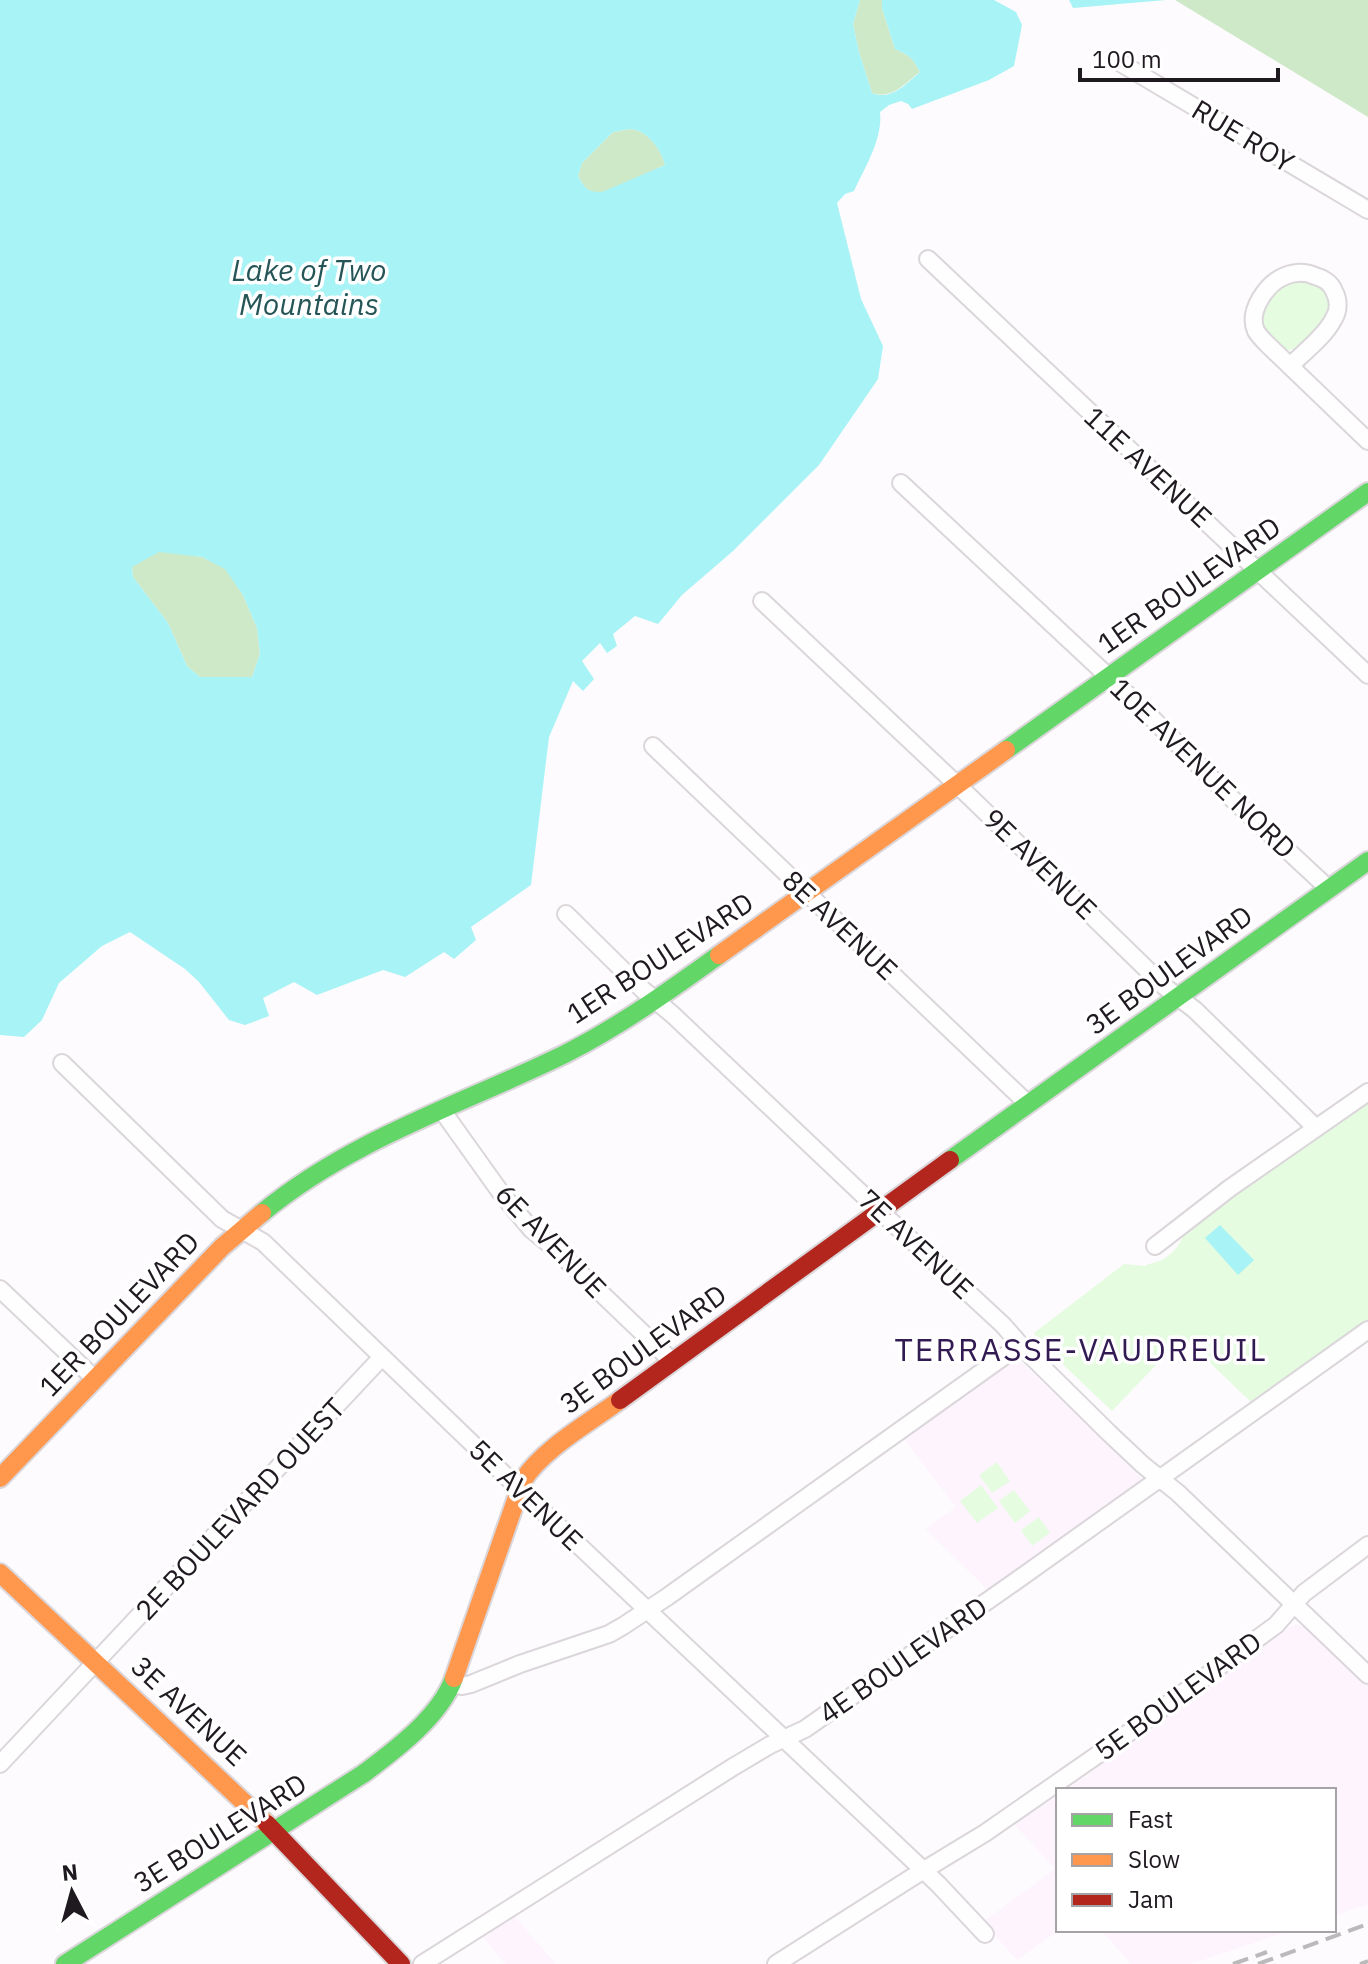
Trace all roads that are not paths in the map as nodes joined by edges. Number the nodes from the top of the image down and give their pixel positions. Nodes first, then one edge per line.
1 (1119, 62) dead end
2 (1368, 210) edge
3 (928, 259) dead end
4 (1291, 365) junction
5 (1368, 441) edge
6 (901, 483) dead end
7 (1368, 492) edge
8 (1258, 571) junction
9 (762, 601) dead end
10 (1368, 675) edge
11 (1108, 677) junction
12 (653, 746) dead end
13 (957, 785) junction
14 (1368, 861) edge
15 (1329, 889) junction
16 (807, 893) junction
17 (566, 914) dead end
18 (1178, 997) junction
19 (657, 1001) junction
20 (62, 1063) dead end
21 (1368, 1092) edge
22 (1028, 1104) junction
23 (441, 1109) junction
24 (1316, 1128) junction
25 (881, 1212) junction
26 (242, 1230) junction
27 (1155, 1246) dead end
28 (0, 1289) edge
29 (1368, 1330) edge
30 (1015, 1339) junction
31 (381, 1358) junction
32 (673, 1362) junction
33 (95, 1379) junction
34 (0, 1478) edge
35 (1161, 1479) junction
36 (520, 1488) junction
37 (1368, 1545) edge
38 (0, 1573) edge
39 (1293, 1605) junction
40 (648, 1610) junction
41 (96, 1662) junction
42 (1368, 1675) edge
43 (452, 1684) junction
44 (785, 1738) junction
45 (0, 1764) edge
46 (276, 1832) junction
47 (923, 1871) junction
48 (985, 1934) dead end
49 (65, 1964) edge
50 (401, 1964) edge
51 (422, 1964) edge
52 (776, 1964) edge

1 - 2 street, RUE ROY
3 - 8 street, 11E AVENUE
4 - 4 street
4 - 5 street
6 - 11 street, 10E AVENUE NORD
7 - 8 street, 1ER BOULEVARD
8 - 10 street, 11E AVENUE
8 - 11 street, 1ER BOULEVARD
9 - 13 street, 9E AVENUE
11 - 13 street, 1ER BOULEVARD
11 - 15 street, 10E AVENUE NORD
12 - 16 street, 8E AVENUE
13 - 16 street, 1ER BOULEVARD
13 - 18 street, 9E AVENUE
14 - 15 street, 3E BOULEVARD
15 - 18 street, 3E BOULEVARD
16 - 19 street, 1ER BOULEVARD
16 - 22 street, 8E AVENUE
17 - 19 street, 7E AVENUE
18 - 22 street, 3E BOULEVARD
18 - 24 street, 9E AVENUE
19 - 23 street, 1ER BOULEVARD
19 - 25 street, 7E AVENUE
20 - 26 street, 5E AVENUE
21 - 24 street
22 - 25 street, 3E BOULEVARD
23 - 26 street, 1ER BOULEVARD
23 - 32 street, 6E AVENUE
24 - 27 street
25 - 30 street, 7E AVENUE
25 - 32 street, 3E BOULEVARD
26 - 31 street, 5E AVENUE
26 - 33 street, 1ER BOULEVARD
28 - 33 street
29 - 35 street, 4E BOULEVARD
30 - 35 street, 7E AVENUE
30 - 40 street
31 - 36 street, 5E AVENUE
31 - 41 street, 2E BOULEVARD OUEST
32 - 36 street, 3E BOULEVARD
33 - 34 street, 1ER BOULEVARD
35 - 39 street, 7E AVENUE
35 - 44 street, 4E BOULEVARD
36 - 40 street, 5E AVENUE
36 - 43 street, 3E BOULEVARD
37 - 39 street, 5E BOULEVARD
38 - 41 street, 3E AVENUE
39 - 42 street, 7E AVENUE
39 - 47 street, 5E BOULEVARD
40 - 43 street
40 - 44 street, 5E AVENUE
41 - 45 street, 2E BOULEVARD OUEST
41 - 46 street, 3E AVENUE
43 - 46 street, 3E BOULEVARD
44 - 47 street, 5E AVENUE
44 - 51 street, 4E BOULEVARD
46 - 49 street, 3E BOULEVARD
46 - 50 street, 3E AVENUE
47 - 48 street, 5E AVENUE
47 - 52 street, 5E BOULEVARD

